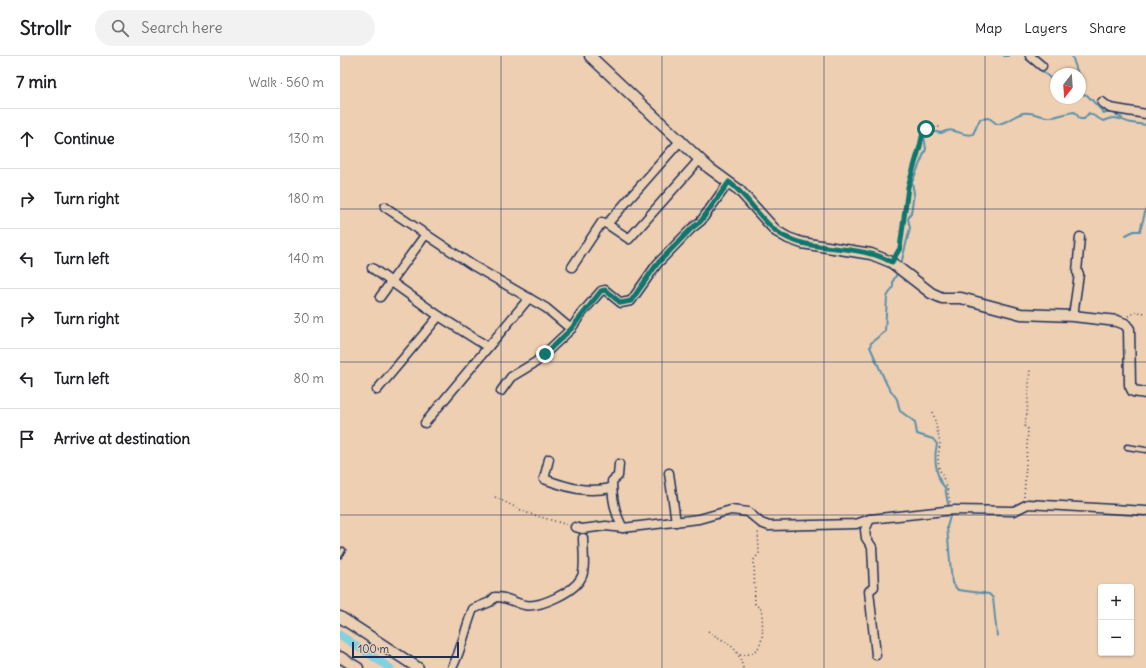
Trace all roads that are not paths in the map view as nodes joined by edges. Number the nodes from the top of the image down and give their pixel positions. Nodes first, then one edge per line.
1 (590, 56) edge
2 (1030, 56) edge
3 (1042, 66) dead end
4 (1102, 102) dead end
5 (1146, 114) edge
6 (681, 140) junction
7 (700, 159) junction
8 (729, 182) junction
9 (385, 207) dead end
10 (607, 224) junction
11 (426, 234) junction
12 (1080, 237) dead end
13 (572, 267) dead end
14 (372, 268) dead end
15 (392, 281) junction
16 (380, 297) dead end
17 (529, 298) junction
18 (439, 316) junction
19 (1073, 316) junction
20 (571, 329) junction
21 (488, 347) junction
22 (377, 390) dead end
23 (501, 391) dead end
24 (1146, 394) edge
25 (425, 423) dead end
26 (1127, 447) dead end
27 (1146, 450) edge
28 (549, 459) dead end
29 (619, 464) dead end
30 (669, 473) dead end
31 (612, 488) junction
32 (1146, 512) edge
33 (870, 519) junction
34 (676, 522) junction
35 (574, 527) road end
36 (623, 528) junction
37 (584, 538) dead end
38 (343, 550) dead end
39 (340, 555) edge
40 (340, 617) edge
41 (876, 655) dead end
42 (340, 656) edge
43 (358, 668) edge
44 (418, 668) edge
45 (452, 668) edge

1 - 6 street
2 - 3 street
4 - 5 street
6 - 7 street
6 - 10 street
7 - 8 street
7 - 10 street
8 - 19 street
8 - 20 street
9 - 11 street
10 - 13 street
11 - 15 street
11 - 17 street
12 - 19 street
14 - 15 street
15 - 16 street
15 - 18 street
17 - 20 street
17 - 21 street
18 - 21 street
18 - 22 street
19 - 24 street
20 - 23 street
21 - 25 street
26 - 27 lane
28 - 31 street
29 - 31 street
30 - 34 street
31 - 36 street
32 - 33 street
33 - 34 street
33 - 41 street
34 - 36 street
35 - 36 street
37 - 45 street
38 - 39 lane
40 - 44 street
42 - 43 street

